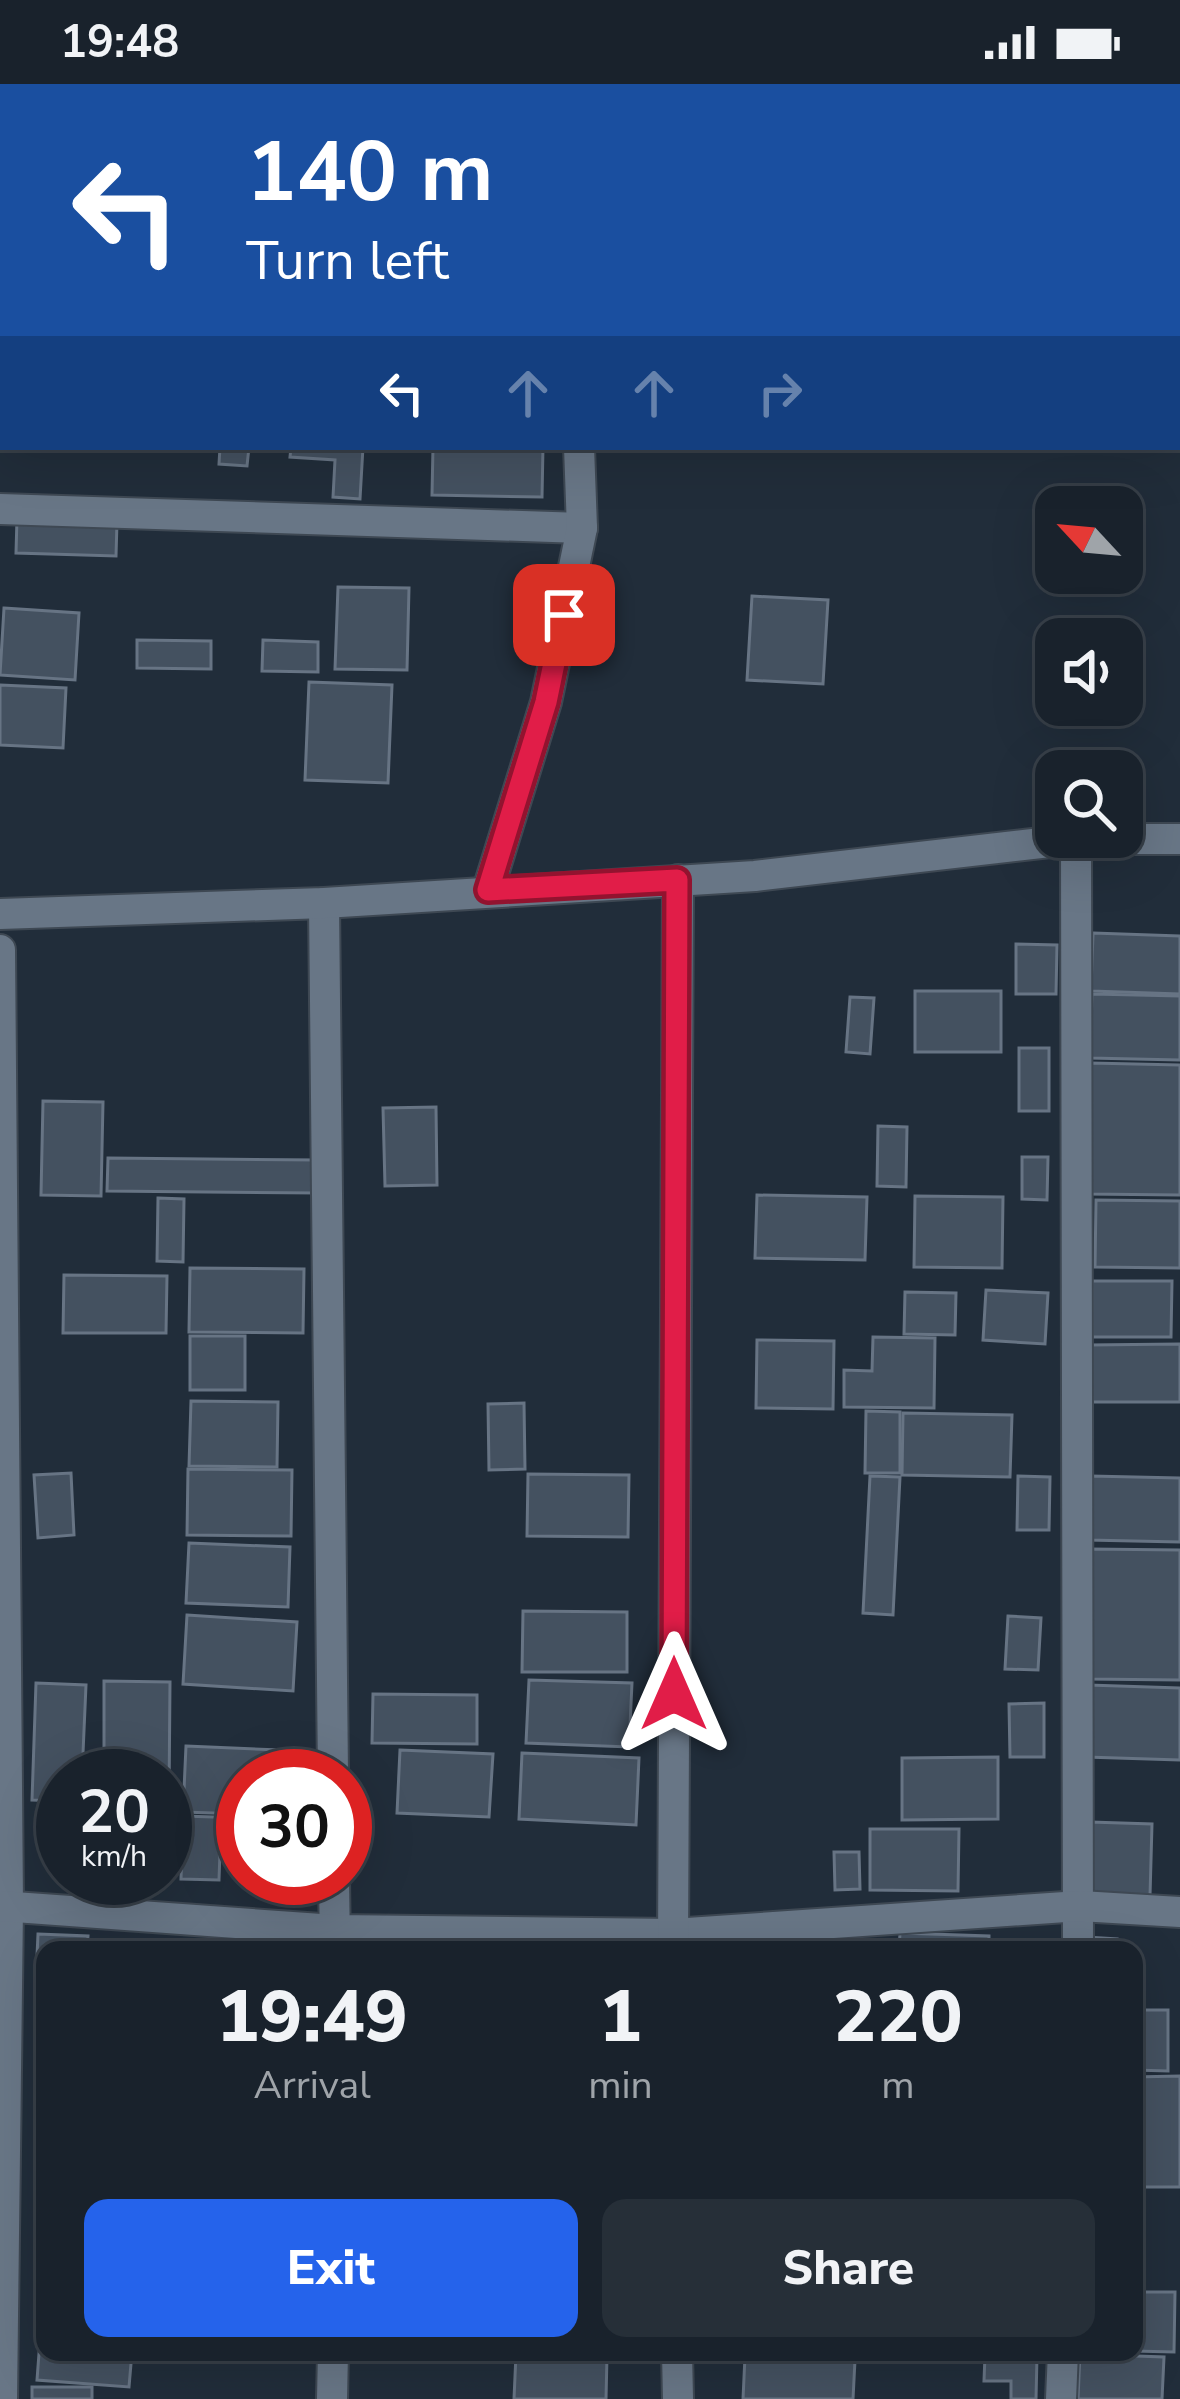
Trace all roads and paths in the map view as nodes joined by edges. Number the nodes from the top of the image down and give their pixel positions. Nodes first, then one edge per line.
1 (579, 450) edge
2 (0, 509) edge
3 (582, 527) junction
4 (1143, 839) edge
5 (1180, 839) edge
6 (1035, 844) edge
7 (1076, 858) edge
8 (677, 880) junction
9 (488, 890) junction
10 (324, 903) junction
11 (0, 914) edge
12 (0, 950) edge
13 (333, 1749) edge
14 (334, 1905) edge
15 (4, 1906) edge
16 (1080, 1906) junction
17 (1180, 1912) edge
18 (335, 1940) edge
19 (504, 1941) edge
20 (673, 1941) edge
21 (684, 1941) edge
22 (1078, 1941) edge
23 (333, 2361) edge
24 (677, 2361) edge
25 (1063, 2361) edge
26 (2, 2399) edge
27 (332, 2399) edge
28 (678, 2399) edge
29 (1061, 2399) edge

1 - 3 street
2 - 3 street
3 - 9 street
4 - 5 street
6 - 8 street
7 - 16 street
8 - 9 street
8 - 20 street
9 - 10 street
10 - 11 street
10 - 13 street
12 - 15 street
14 - 18 street
15 - 18 street
15 - 26 street
16 - 17 street
16 - 21 street
16 - 22 street
18 - 19 street
23 - 27 street
24 - 28 street
25 - 29 street

